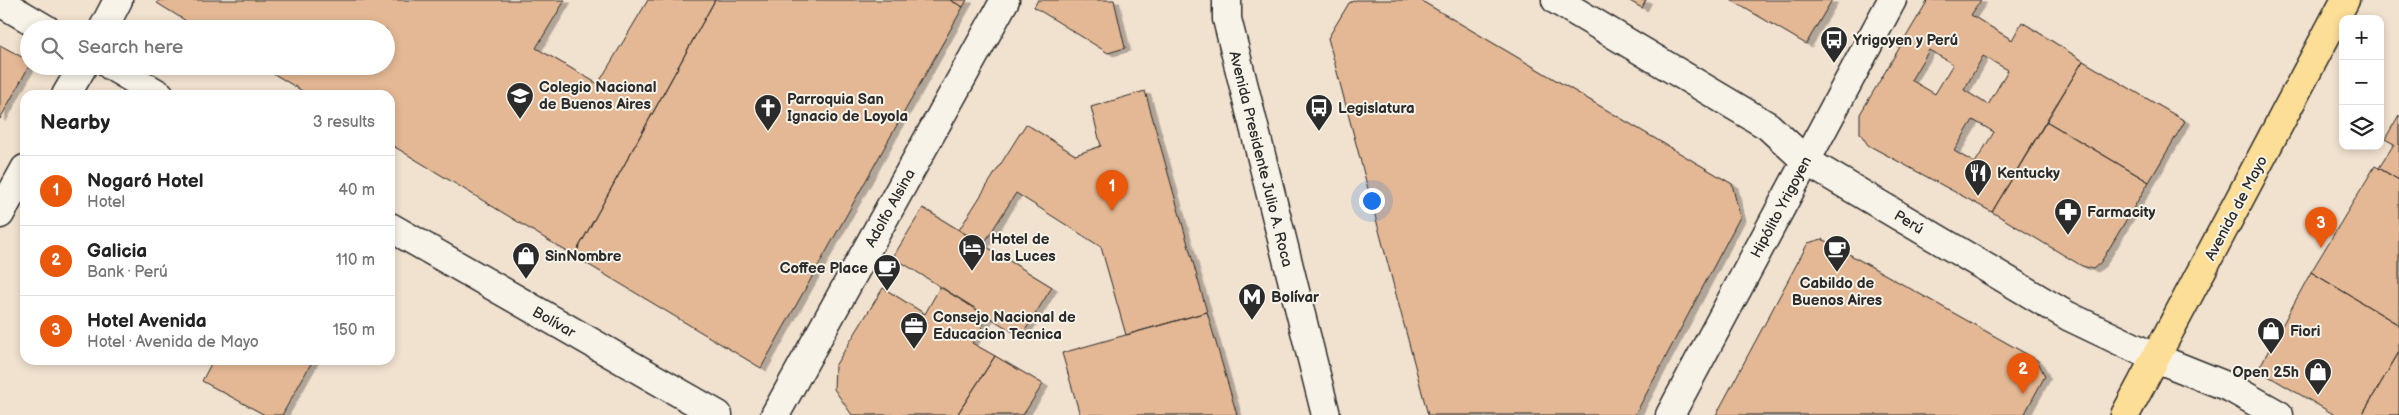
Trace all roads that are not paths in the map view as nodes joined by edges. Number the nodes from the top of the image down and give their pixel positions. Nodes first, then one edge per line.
1 (118, 0) edge
2 (1005, 0) edge
3 (1556, 0) edge
4 (1892, 0) edge
5 (2345, 0) edge
6 (0, 2) edge
7 (1224, 6) edge
8 (31, 20) edge
9 (108, 20) edge
10 (77, 75) edge
11 (126, 75) edge
12 (69, 90) edge
13 (151, 90) edge
14 (1806, 161) junction
15 (20, 178) edge
16 (0, 214) edge
17 (395, 230) edge
18 (2156, 358) junction
19 (718, 415) edge
20 (775, 415) edge
21 (1326, 415) edge
22 (1670, 415) edge
23 (2126, 415) edge
24 (2279, 415) edge

1 - 9 street
2 - 20 street, Adolfo Alsina
3 - 14 street, Perú
4 - 14 street, Hipólito Yrigoyen
5 - 18 main road, Avenida de Mayo
6 - 8 street
7 - 21 street, Avenida Presidente Julio A. Roca
10 - 12 street
11 - 13 street
14 - 18 street, Perú
14 - 22 street, Hipólito Yrigoyen
15 - 16 street
17 - 19 street, Bolívar
18 - 23 main road, Avenida de Mayo
18 - 24 street, Perú

